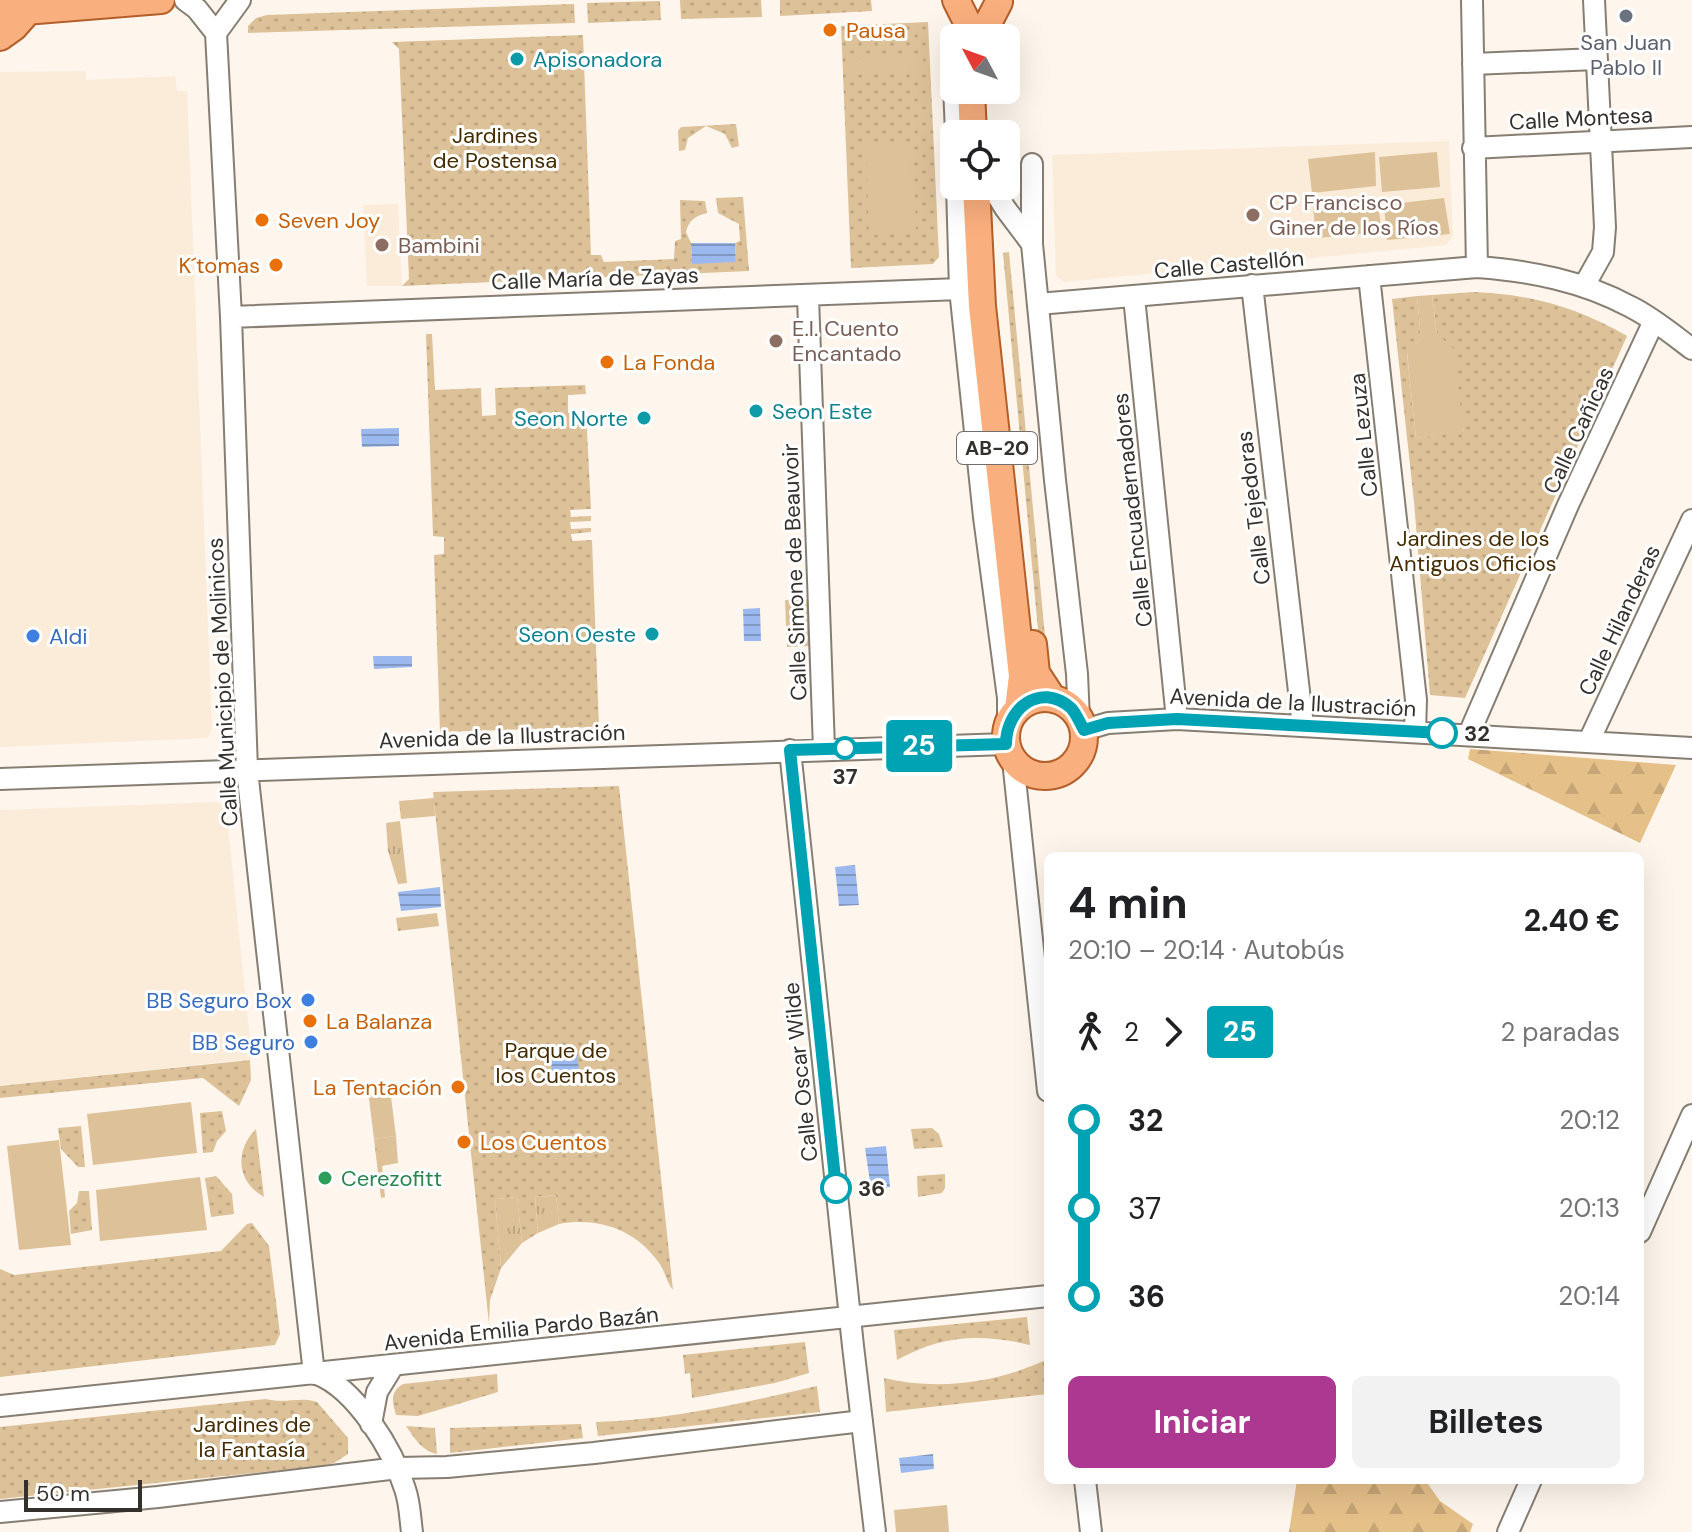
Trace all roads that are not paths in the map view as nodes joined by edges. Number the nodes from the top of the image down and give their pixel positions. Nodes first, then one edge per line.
1 (161, 0) edge
2 (185, 0) edge
3 (240, 0) edge
4 (956, 0) edge
5 (968, 0) edge
6 (1472, 0) edge
7 (1594, 0) edge
8 (1002, 1) edge
9 (8, 18) edge
10 (968, 24) edge
11 (988, 24) edge
12 (216, 33) junction
13 (1597, 59) junction
14 (1473, 64) junction
15 (1692, 137) edge
16 (1599, 140) junction
17 (1473, 148) junction
18 (1032, 164) dead end
19 (957, 200) edge
20 (977, 200) edge
21 (993, 200) edge
22 (1002, 200) edge
23 (1032, 244) junction
24 (1477, 267) junction
25 (1369, 276) junction
26 (1252, 285) junction
27 (1584, 286) junction
28 (960, 289) junction
29 (808, 297) junction
30 (1134, 297) junction
31 (1038, 304) junction
32 (231, 317) junction
33 (1654, 321) junction
34 (1692, 349) edge
35 (1692, 520) edge
36 (1053, 699) junction
37 (1177, 719) junction
38 (1081, 725) junction
39 (1303, 726) junction
40 (1415, 732) junction
41 (1011, 734) junction
42 (1469, 734) junction
43 (1589, 741) junction
44 (1692, 748) edge
45 (824, 749) junction
46 (790, 750) junction
47 (247, 770) junction
48 (0, 779) edge
49 (1044, 1052) edge
50 (1692, 1115) edge
51 (1686, 1146) edge
52 (1644, 1225) edge
53 (1044, 1296) edge
54 (850, 1316) junction
55 (393, 1366) junction
56 (315, 1374) junction
57 (0, 1406) edge
58 (862, 1421) junction
59 (371, 1424) junction
60 (398, 1468) junction
61 (1085, 1484) edge
62 (1529, 1484) edge
63 (0, 1512) edge
64 (412, 1532) edge
65 (875, 1532) edge
66 (1091, 1532) edge
67 (1508, 1532) edge

1 - 9 main road
2 - 12 street
3 - 12 street
4 - 10 main road
5 - 8 main road
6 - 14 street
7 - 13 street
8 - 11 main road
12 - 32 street, Calle Municipio de Molinicos
13 - 14 street
13 - 16 street
14 - 17 street
15 - 16 street, Calle Montesa
16 - 17 street, Calle Montesa
16 - 27 street
17 - 24 street
18 - 23 street
19 - 28 street
20 - 41 main road, AB-20
21 - 36 main road, AB-20
22 - 23 street
23 - 31 street
24 - 25 street, Calle Castellón
24 - 27 street, Calle Castellón
25 - 26 street, Calle Castellón
25 - 40 street, Calle Lezuza
26 - 30 street, Calle Castellón
26 - 39 street, Calle Tejedoras
27 - 33 street, Calle Castellón
28 - 29 street, Calle María de Zayas
28 - 41 street
29 - 32 street, Calle María de Zayas
29 - 45 street, Calle Simone de Beauvoir
30 - 31 street, Calle Castellón
30 - 37 street, Calle Encuadernadores
31 - 38 street
32 - 47 street, Calle Municipio de Molinicos
33 - 34 street, Calle Castellón
33 - 42 street, Calle Cañicas
35 - 43 street, Calle Hilanderas
36 - 38 main road
36 - 41 main road
37 - 38 street, Avenida de la Ilustración
37 - 39 street, Avenida de la Ilustración
38 - 41 main road
39 - 40 street, Avenida de la Ilustración
40 - 42 street, Avenida de la Ilustración
41 - 45 street, Avenida de la Ilustración
41 - 49 street
42 - 43 street, Avenida de la Ilustración
43 - 44 street, Avenida de la Ilustración
45 - 46 street, Avenida de la Ilustración
46 - 47 street, Avenida de la Ilustración
46 - 54 street, Calle Oscar Wilde
47 - 48 street, Avenida de la Ilustración
47 - 56 street, Calle Municipio de Molinicos
50 - 51 street
51 - 52 street
53 - 54 street, Avenida Emilia Pardo Bazán
54 - 55 street, Avenida Emilia Pardo Bazán
54 - 58 street, Calle Oscar Wilde
55 - 56 street, Avenida Emilia Pardo Bazán
55 - 59 street
56 - 57 street, Avenida Emilia Pardo Bazán
56 - 59 street
58 - 60 street
58 - 65 street, Calle Oscar Wilde
59 - 60 street
60 - 63 street
60 - 64 street
61 - 66 street
62 - 67 street

